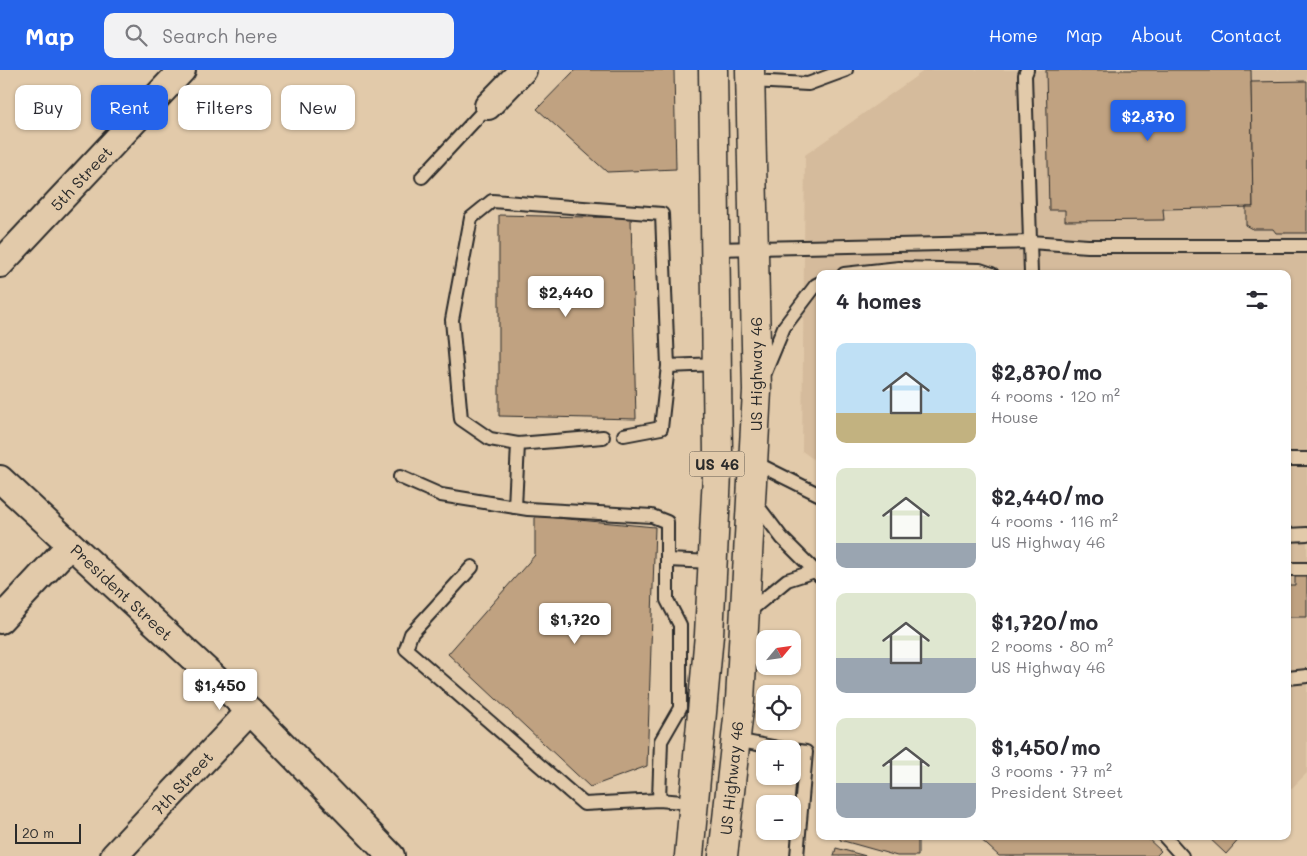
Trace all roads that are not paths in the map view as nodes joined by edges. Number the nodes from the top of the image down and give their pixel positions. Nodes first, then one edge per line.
1 (182, 70) edge
2 (713, 70) edge
3 (846, 70) edge
4 (1027, 70) edge
5 (515, 72) edge
6 (750, 75) edge
7 (488, 106) joint
8 (422, 177) dead end
9 (1030, 242) junction
10 (1307, 246) edge
11 (753, 248) junction
12 (716, 249) junction
13 (0, 264) edge
14 (881, 270) edge
15 (980, 270) edge
16 (1031, 270) edge
17 (816, 284) edge
18 (717, 364) junction
19 (668, 366) junction
20 (758, 391) junction
21 (624, 435) dead end
22 (603, 437) dead end
23 (518, 444) junction
24 (1291, 459) edge
25 (1307, 459) edge
26 (754, 462) junction
27 (400, 477) dead end
28 (0, 478) edge
29 (816, 493) edge
30 (752, 498) junction
31 (515, 507) junction
32 (1307, 534) edge
33 (1291, 535) edge
34 (70, 545) junction
35 (667, 560) junction
36 (713, 562) junction
37 (472, 567) dead end
38 (1291, 569) edge
39 (1307, 569) edge
40 (816, 573) edge
41 (816, 574) edge
42 (745, 615) junction
43 (0, 620) edge
44 (694, 646) junction
45 (1307, 676) edge
46 (1291, 678) edge
47 (250, 711) junction
48 (735, 740) junction
49 (756, 744) edge
50 (801, 751) edge
51 (659, 800) junction
52 (694, 803) junction
53 (1168, 840) edge
54 (114, 856) edge
55 (391, 856) edge
56 (689, 856) edge
57 (722, 856) edge
58 (796, 856) edge
59 (1182, 856) edge

1 - 13 street, 5th Street
2 - 12 highway, US Highway 46 / US 46
3 - 6 lane
4 - 9 lane
5 - 7 street
6 - 11 highway, US Highway 46 / US 46
7 - 8 lane
9 - 10 lane
9 - 11 lane
9 - 16 lane
11 - 12 lane
11 - 20 highway, US Highway 46 / US 46
12 - 18 highway, US Highway 46 / US 46
14 - 15 lane
17 - 20 lane
18 - 19 lane
18 - 36 highway, US Highway 46 / US 46
19 - 21 lane
19 - 23 lane
20 - 26 highway, US Highway 46 / US 46
22 - 23 lane
23 - 31 lane
24 - 25 lane
26 - 29 lane
26 - 30 highway, US Highway 46 / US 46
27 - 31 lane
28 - 34 street, President Street
30 - 40 lane
30 - 42 highway, US Highway 46 / US 46
31 - 35 lane
32 - 33 lane
34 - 43 street
34 - 47 street, President Street
35 - 36 lane
35 - 44 lane
36 - 44 highway, US Highway 46 / US 46
37 - 51 lane
38 - 39 lane
41 - 42 lane
42 - 48 highway, US Highway 46 / US 46
44 - 51 lane
44 - 52 highway, US Highway 46 / US 46
45 - 46 lane
47 - 54 street, 7th Street
47 - 55 street, President Street
48 - 49 lane
48 - 57 highway, US Highway 46 / US 46
50 - 58 lane
51 - 52 lane
52 - 56 highway, US Highway 46 / US 46
53 - 59 lane

